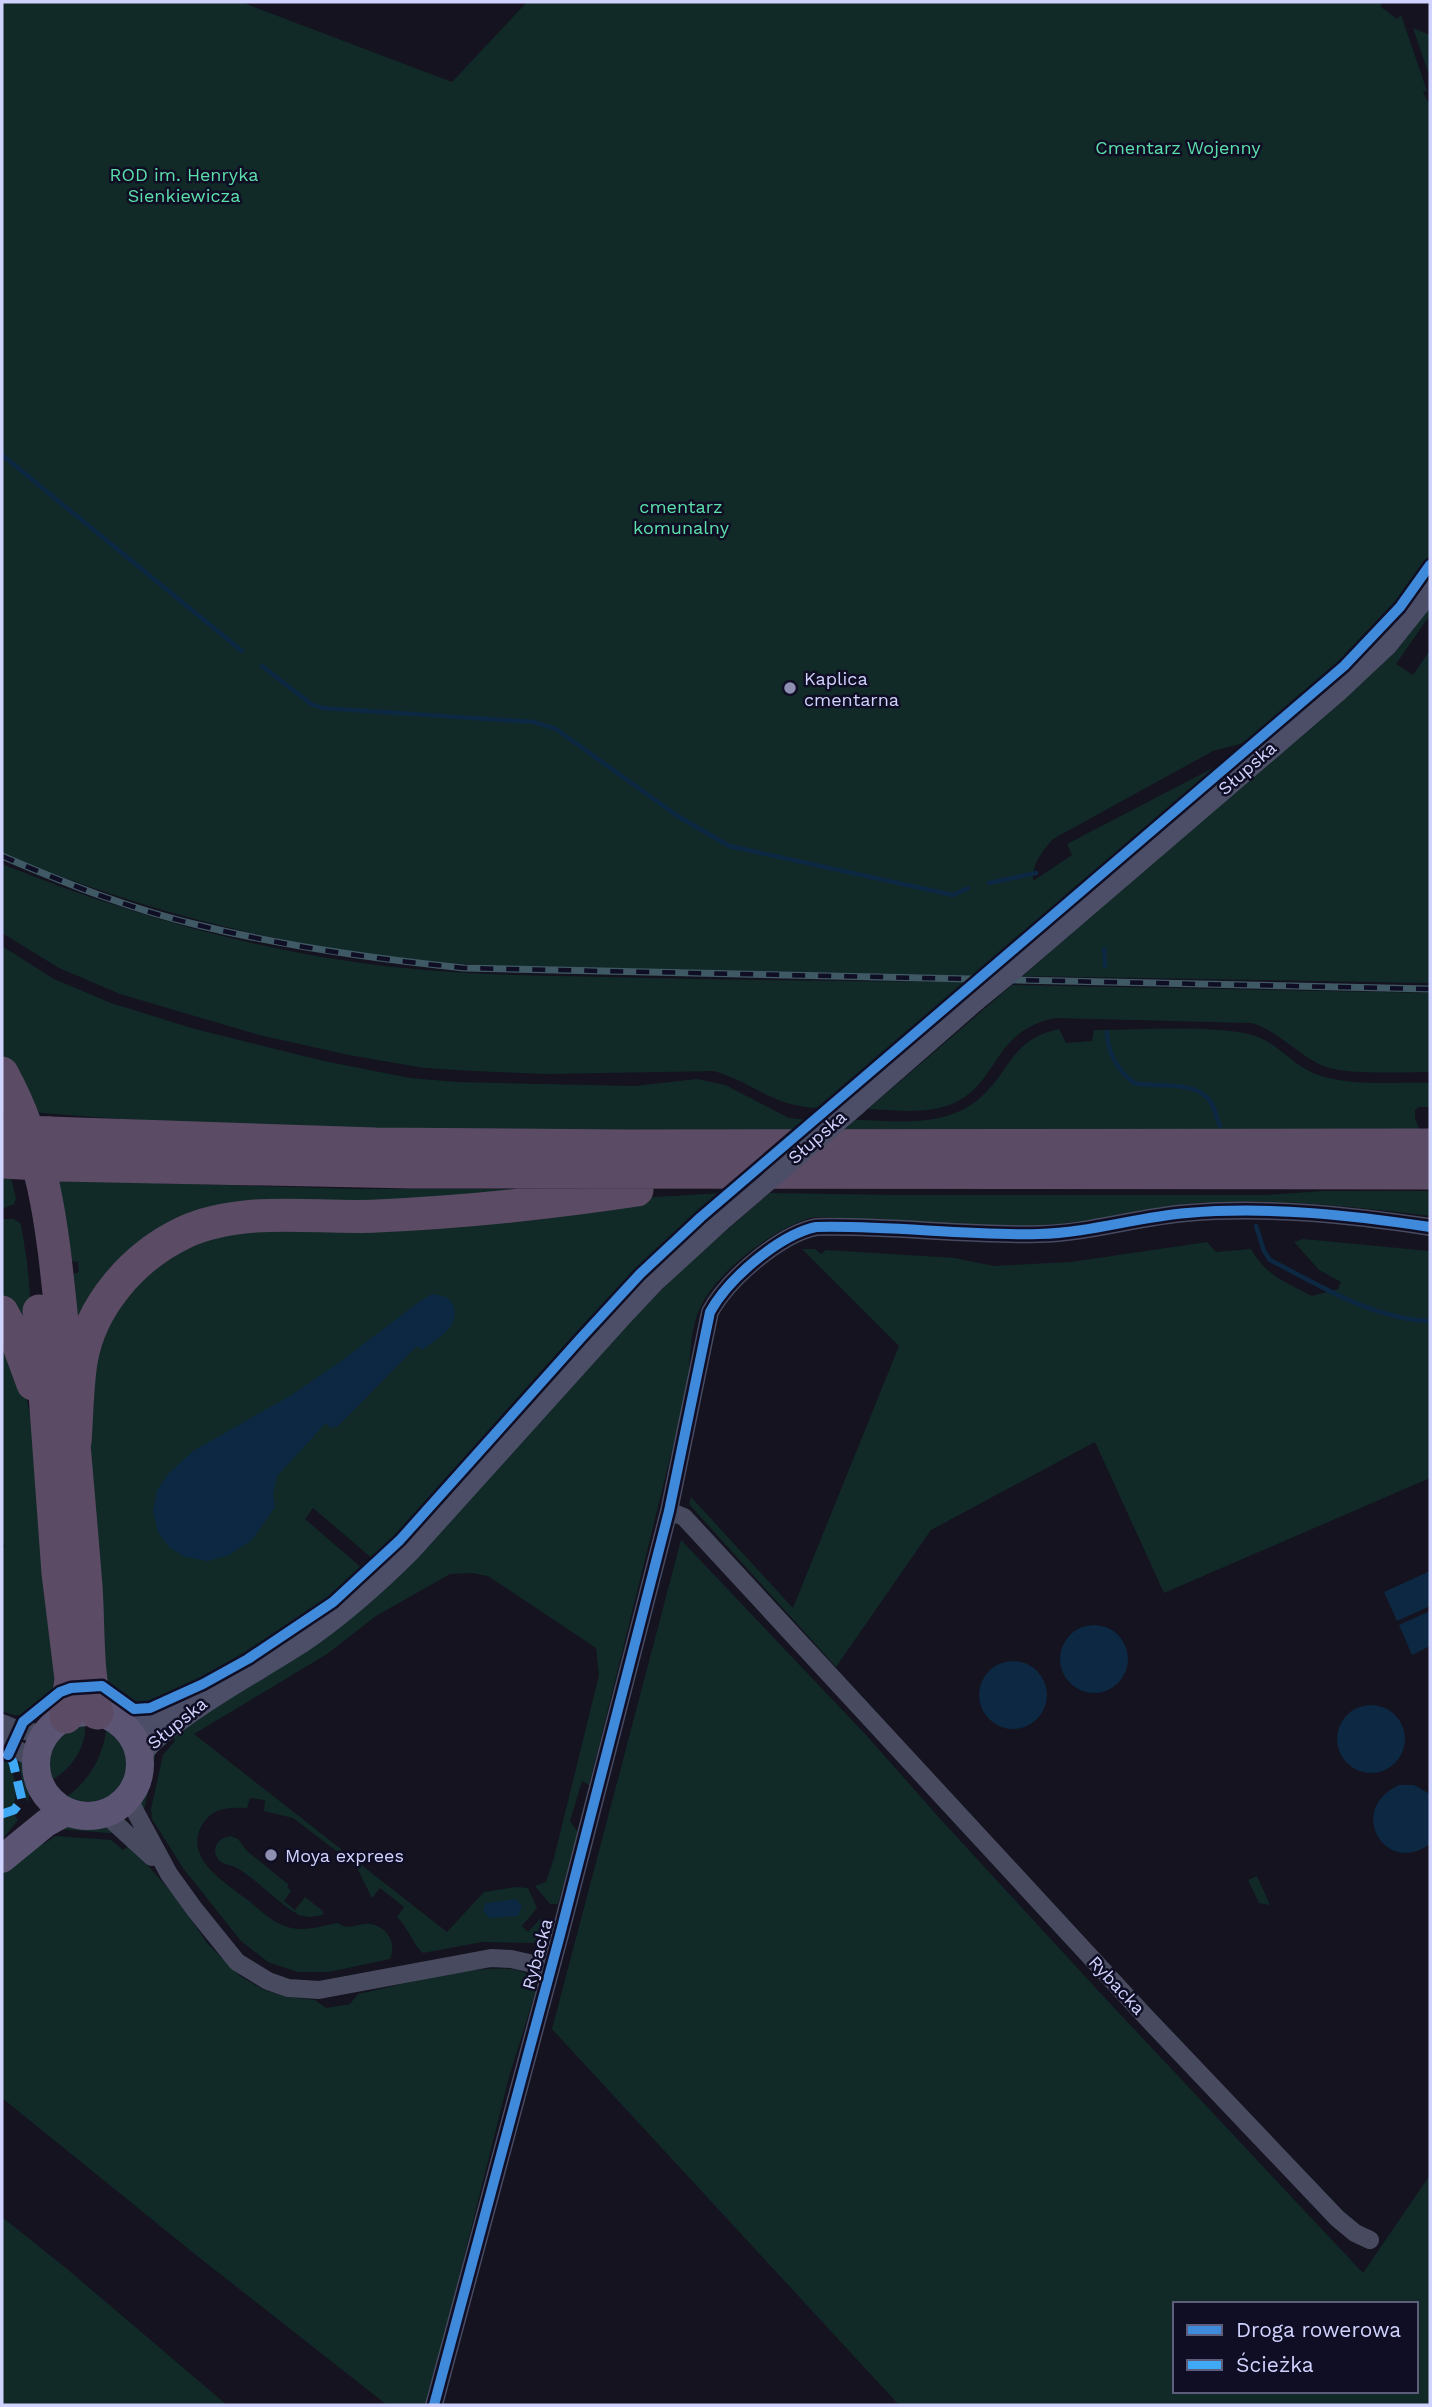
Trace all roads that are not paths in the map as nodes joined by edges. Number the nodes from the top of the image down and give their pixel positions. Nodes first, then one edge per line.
1 (1430, 589) edge
2 (2, 1073) edge
3 (2, 1129) edge
4 (1430, 1145) edge
5 (2, 1162) edge
6 (1430, 1173) edge
7 (737, 1174) junction
8 (1430, 1227) edge
9 (2, 1312) edge
10 (61, 1434) junction
11 (669, 1511) junction
12 (215, 1693) junction
13 (2, 1723) edge
14 (83, 1723) junction
15 (2, 1740) edge
16 (139, 1755) junction
17 (36, 1761) junction
18 (55, 1803) junction
19 (116, 1806) junction
20 (2, 1848) edge
21 (2, 1859) edge
22 (169, 1874) junction
23 (551, 1968) junction
24 (1370, 2241) dead end
25 (434, 2405) edge

1 - 12 main road, Słupska, bridge
2 - 10 highway
3 - 4 highway, bridge
3 - 10 highway
5 - 7 highway, bridge
6 - 7 highway
7 - 10 highway
8 - 11 street
9 - 10 highway
10 - 14 highway
11 - 23 street, Rybacka
11 - 24 street, Rybacka
12 - 14 main road, Słupska
12 - 16 main road, Słupska
13 - 14 street
14 - 16 main road
14 - 17 main road
15 - 17 street
16 - 19 main road
17 - 18 main road
18 - 19 main road
18 - 20 main road
18 - 21 main road
19 - 22 street
19 - 22 street
22 - 23 street
23 - 25 street, Rybacka

